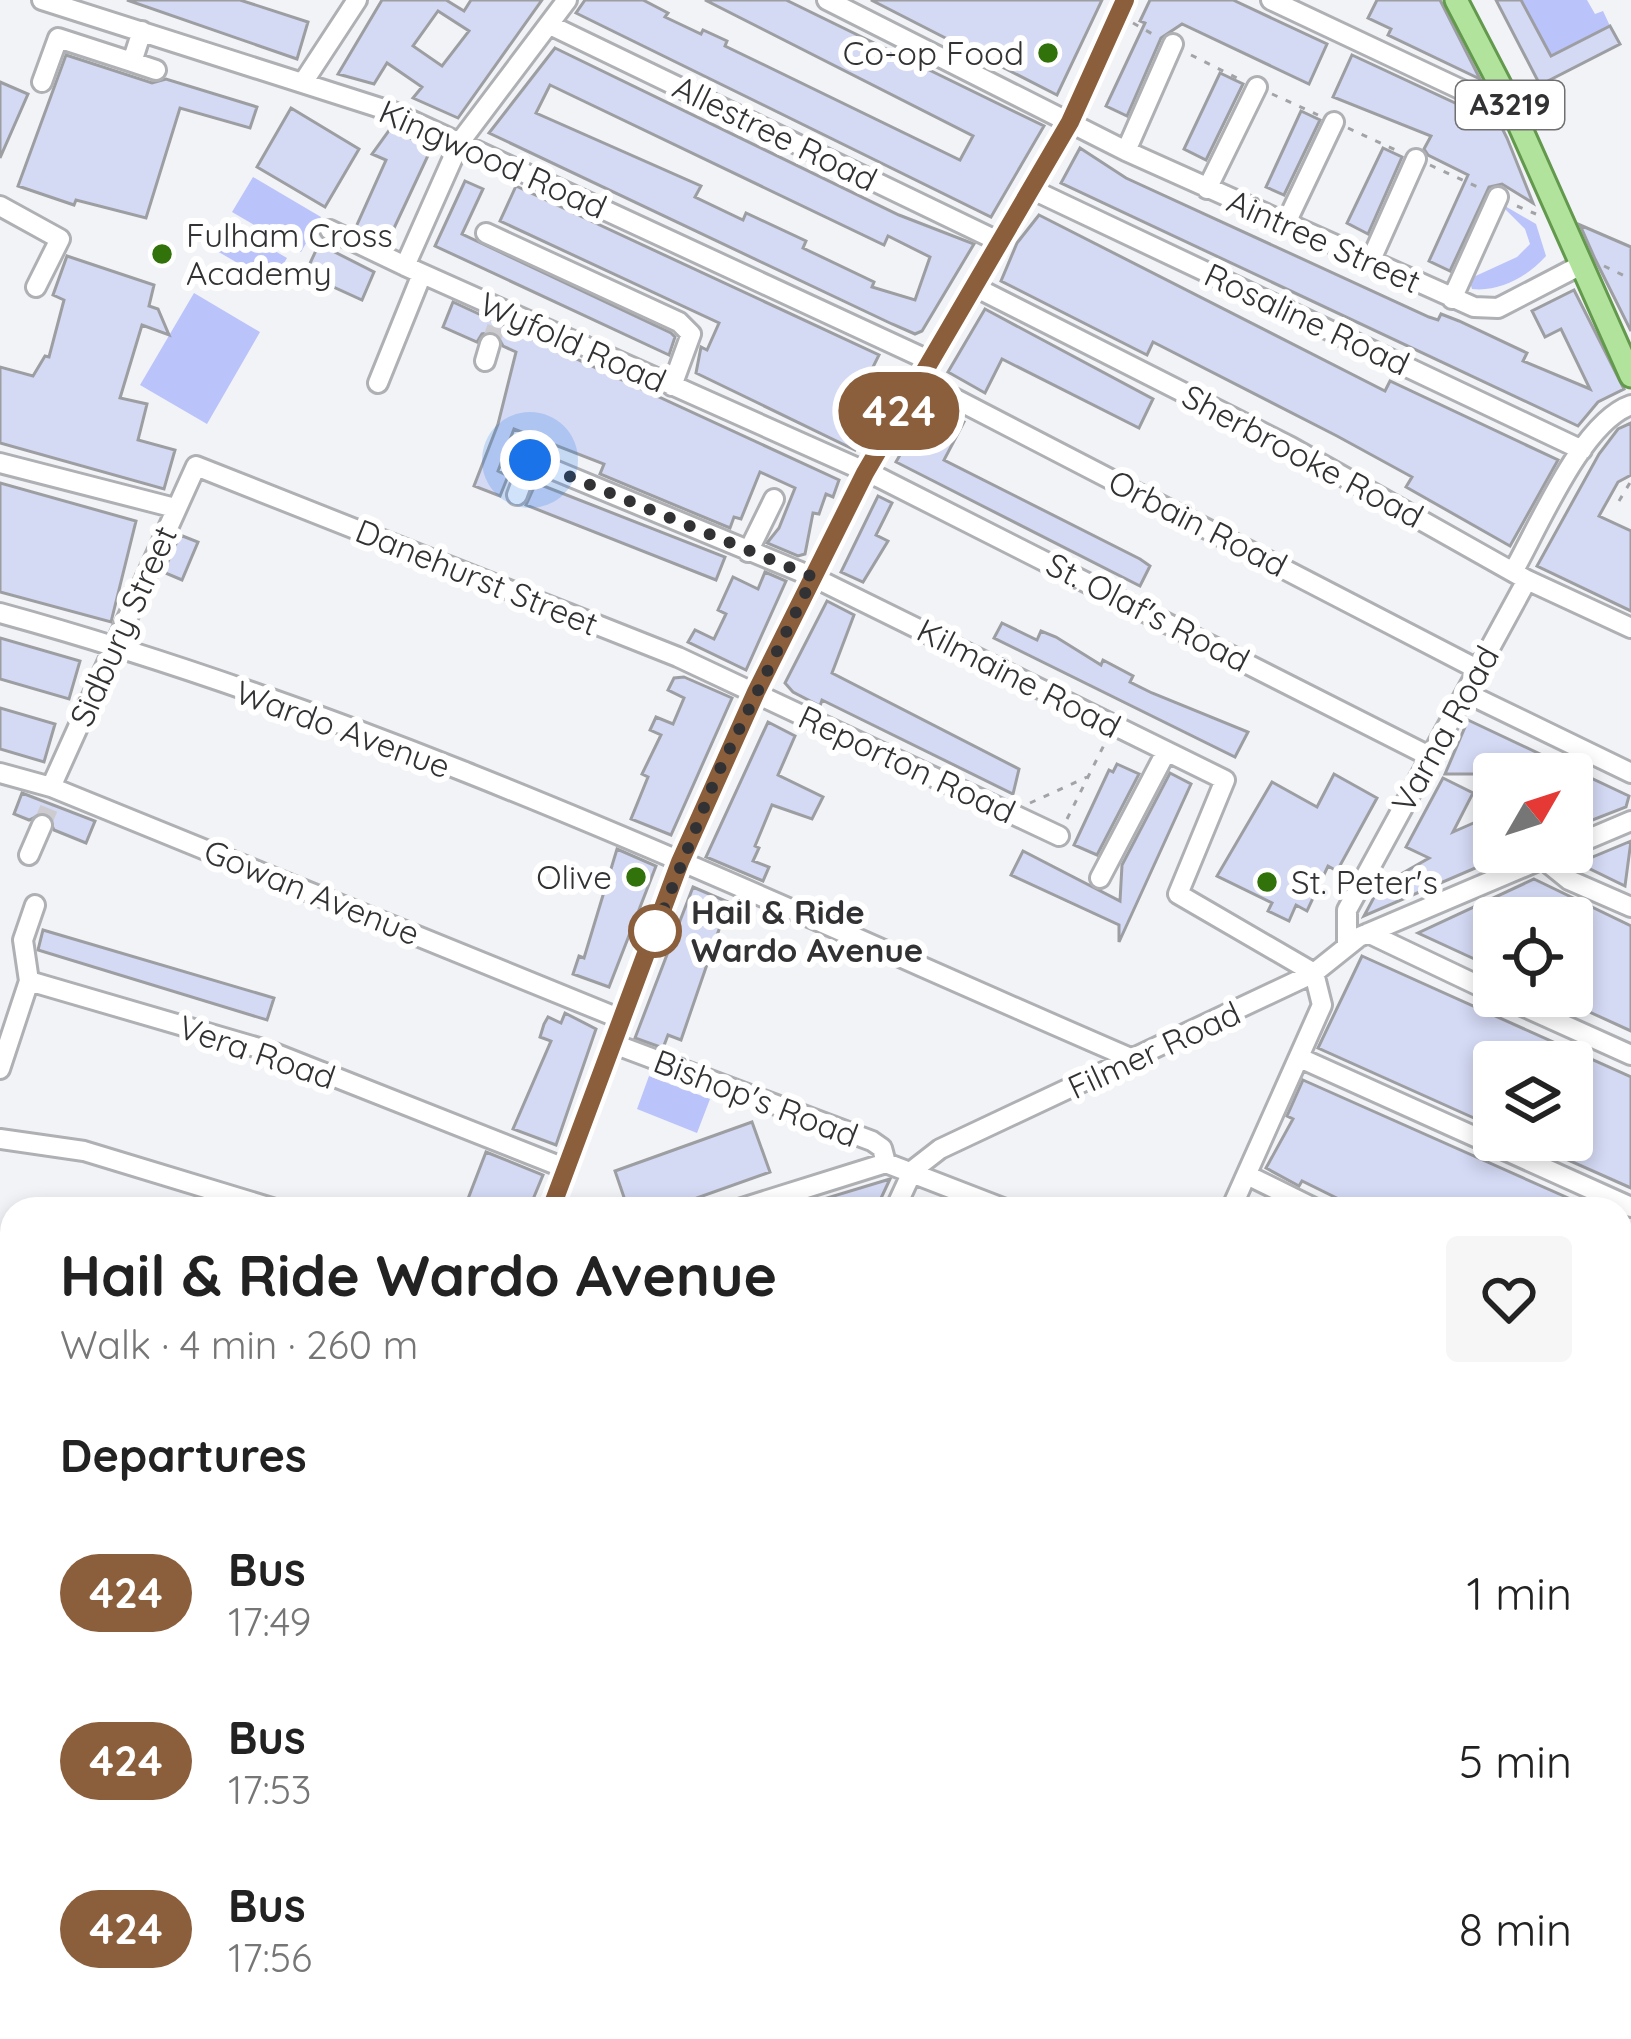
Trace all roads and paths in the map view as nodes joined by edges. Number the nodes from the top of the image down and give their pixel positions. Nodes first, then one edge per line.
1 (42, 0) edge
2 (357, 0) edge
3 (567, 0) edge
4 (827, 0) edge
5 (1125, 0) edge
6 (1271, 0) edge
7 (1456, 0) edge
8 (550, 25) junction
9 (142, 31) junction
10 (1173, 44) dead end
11 (132, 62) junction
12 (156, 70) dead end
13 (304, 81) junction
14 (42, 82) dead end
15 (1256, 87) dead end
16 (1510, 104) junction
17 (1070, 122) junction
18 (1334, 122) dead end
19 (460, 142) junction
20 (1126, 151) junction
21 (1416, 159) dead end
22 (1208, 188) junction
23 (1031, 189) junction
24 (1498, 196) dead end
25 (0, 206) edge
26 (1285, 225) junction
27 (330, 230) dead end
28 (486, 233) dead end
29 (1000, 242) junction
30 (1370, 262) junction
31 (1581, 265) junction
32 (414, 270) junction
33 (973, 286) junction
34 (36, 287) dead end
35 (1451, 299) junction
36 (928, 360) junction
37 (1631, 376) edge
38 (917, 379) junction
39 (378, 383) dead end
40 (672, 386) junction
41 (1631, 404) edge
42 (1582, 450) junction
43 (0, 463) edge
44 (196, 466) joint
45 (865, 473) junction
46 (1631, 481) edge
47 (517, 495) dead end
48 (774, 499) dead end
49 (1619, 501) dead end
50 (175, 508) junction
51 (748, 552) junction
52 (1520, 575) junction
53 (813, 577) junction
54 (0, 614) edge
55 (1631, 628) edge
56 (116, 645) junction
57 (1478, 669) junction
58 (756, 692) junction
59 (1466, 694) junction
60 (1114, 726) junction
61 (1166, 752) junction
62 (1430, 756) junction
63 (0, 773) edge
64 (1631, 773) edge
65 (1089, 777) junction
66 (53, 793) junction
67 (1009, 812) junction
68 (1631, 821) edge
69 (42, 825) tunnel mouth
70 (1058, 836) joint
71 (1593, 838) edge
72 (29, 855) dead end
73 (680, 862) junction
74 (1509, 873) edge
75 (1564, 873) edge
76 (1100, 878) dead end
77 (35, 905) dead end
78 (1631, 907) edge
79 (1368, 933) junction
80 (1347, 945) junction
81 (1314, 973) junction
82 (29, 981) junction
83 (1473, 983) edge
84 (1548, 1017) edge
85 (621, 1018) junction
86 (614, 1044) junction
87 (1631, 1055) edge
88 (1300, 1058) junction
89 (1135, 1060) junction
90 (0, 1069) edge
91 (0, 1139) edge
92 (886, 1163) junction
93 (568, 1169) junction
94 (913, 1170) junction
95 (1247, 1174) junction
96 (236, 1197) edge
97 (556, 1197) edge
98 (777, 1197) edge
99 (901, 1197) edge
100 (976, 1197) edge
101 (1236, 1197) edge
102 (1292, 1197) edge
103 (1607, 1197) edge

1 - 9 street, Kingwood Road
2 - 13 street
3 - 8 street
4 - 17 street, Aintree Street
5 - 17 street
6 - 16 street
7 - 16 main road, A3219
8 - 19 street
8 - 29 street, Allestree Road
9 - 11 street
9 - 13 street, Kingwood Road
10 - 20 street
11 - 12 street
11 - 14 street
13 - 19 street, Kingwood Road
15 - 22 street
16 - 31 main road, A3219
17 - 20 street, Aintree Street
17 - 23 street
18 - 26 street
19 - 32 street
19 - 36 street, Kingwood Road
20 - 22 street, Aintree Street
21 - 30 street
22 - 26 street, Aintree Street
23 - 29 street
23 - 42 street, Rosaline Road
24 - 35 street
25 - 34 street
26 - 30 street, Aintree Street
27 - 32 street, Wyfold Road
28 - 40 street
29 - 33 street
30 - 35 street, Aintree Street
31 - 35 street, Aintree Street
31 - 37 main road, A3219
32 - 39 street
32 - 40 street, Wyfold Road
33 - 36 street
33 - 52 street, Sherbrooke Road
36 - 38 street
38 - 45 street
38 - 57 street, Orbain Road
40 - 45 street, Wyfold Road
41 - 42 street, Varna Road
42 - 52 street, Varna Road
43 - 50 street
44 - 50 street, Sidbury Street
44 - 58 street, Danehurst Street
45 - 53 street
45 - 62 street, St. Olaf's Road
46 - 49 path
47 - 51 street, Kilmaine Road
48 - 51 street
50 - 56 street, Sidbury Street
51 - 53 street, Kilmaine Road
52 - 55 street, Sherbrooke Road
52 - 57 street, Varna Road
53 - 58 street
53 - 60 street, Kilmaine Road
54 - 56 street, Wardo Avenue
56 - 66 street, Sidbury Street
56 - 73 street, Wardo Avenue
57 - 59 street, Varna Road
58 - 67 street, Reporton Road
58 - 73 street
59 - 62 street, Varna Road
59 - 64 street
60 - 61 street, Kilmaine Road
60 - 65 path
61 - 76 street
61 - 81 street, Kilmaine Road
62 - 80 street, Varna Road
63 - 66 street, Gowan Avenue
65 - 67 path
65 - 70 path
66 - 85 street, Gowan Avenue
67 - 70 street, Reporton Road
68 - 71 street
69 - 72 street
73 - 85 street
73 - 89 street, Wardo Avenue
74 - 79 street, Filmer Road
75 - 78 street
77 - 82 street
79 - 80 street, Filmer Road
79 - 83 street
80 - 81 street, Filmer Road
81 - 88 street
81 - 89 street, Filmer Road
82 - 90 street
82 - 93 street, Vera Road
84 - 87 street
85 - 86 street
86 - 92 street, Bishop's Road
86 - 93 street
88 - 95 street
88 - 103 street
89 - 94 street, Filmer Road
91 - 96 street
92 - 94 street
92 - 98 street
93 - 97 street
94 - 99 street
94 - 100 street
95 - 101 street
95 - 102 street

